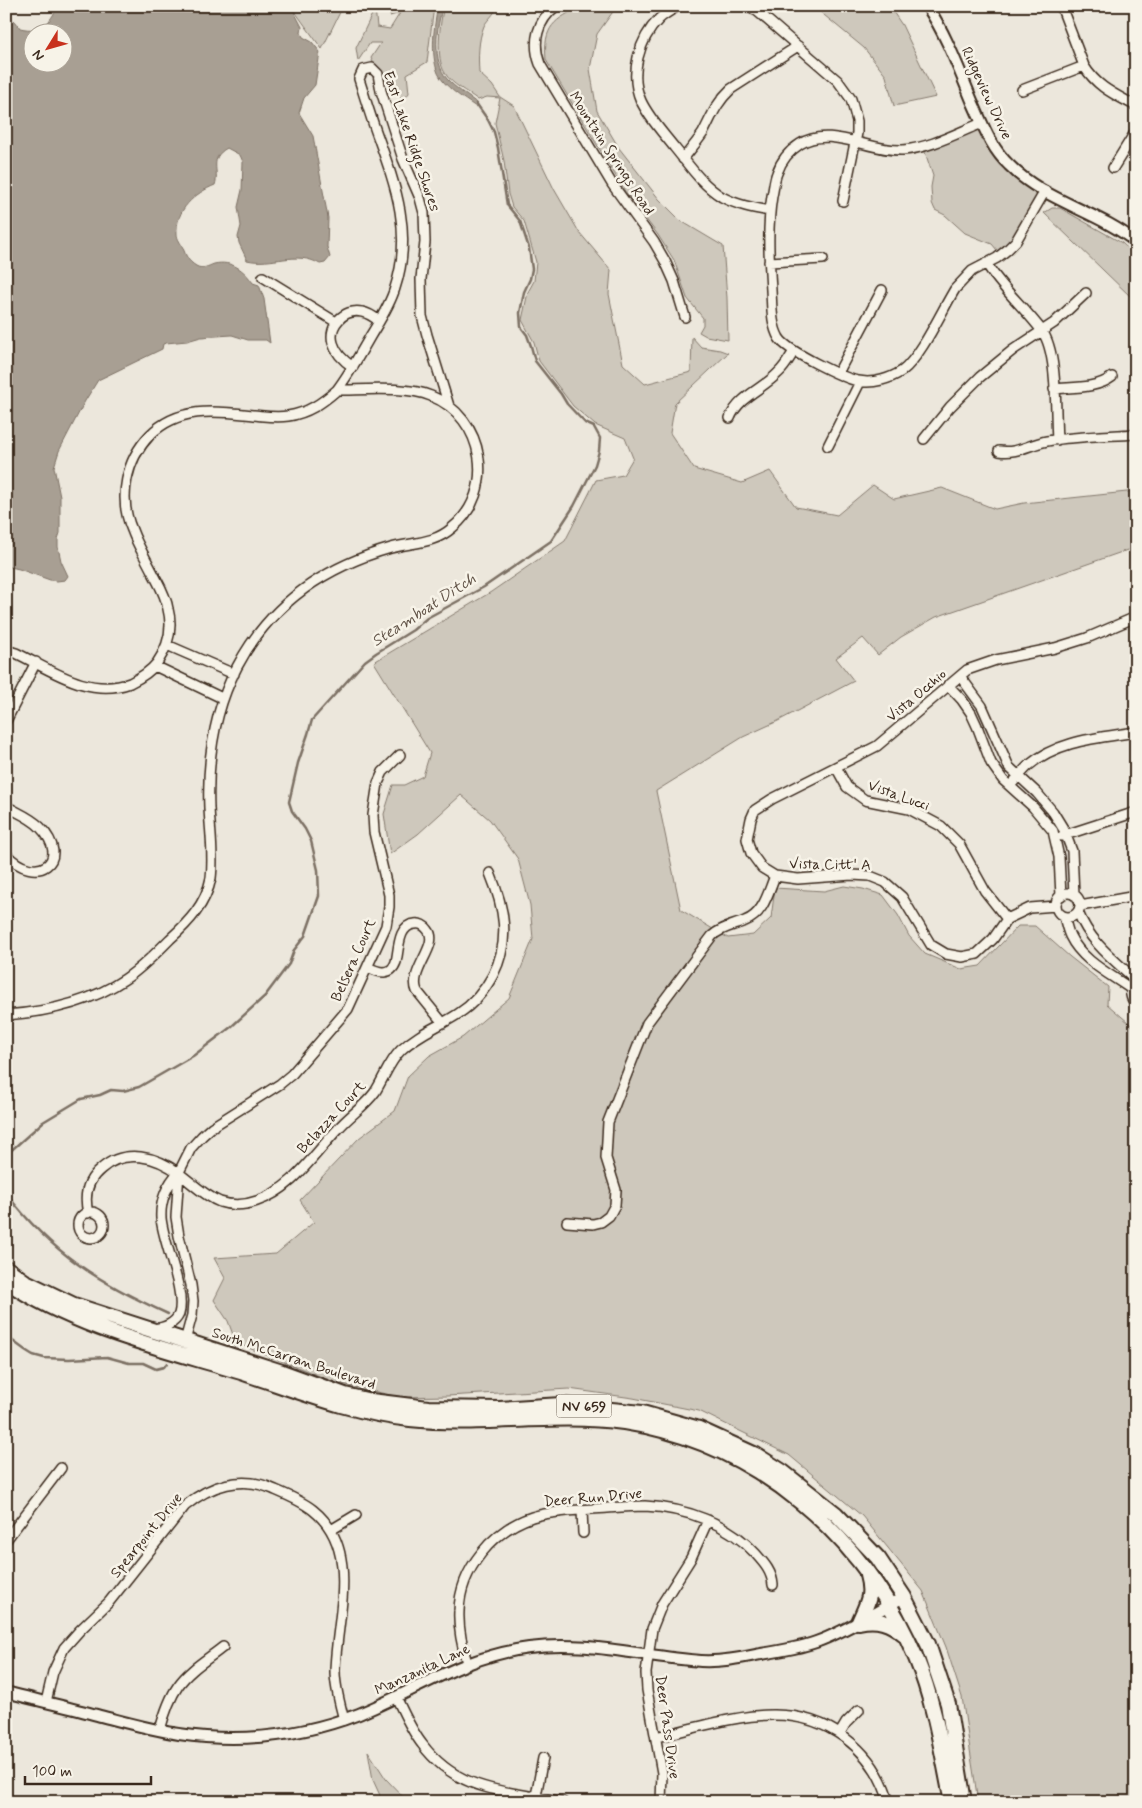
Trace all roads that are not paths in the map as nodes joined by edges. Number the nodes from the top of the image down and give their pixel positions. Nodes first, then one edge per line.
1 (556, 6) edge
2 (678, 6) edge
3 (746, 6) edge
4 (927, 6) edge
5 (1061, 6) edge
6 (798, 46) junction
7 (1084, 66) junction
8 (1022, 90) dead end
9 (1136, 106) edge
10 (982, 123) junction
11 (1136, 131) edge
12 (856, 143) junction
13 (684, 159) junction
14 (1114, 168) dead end
15 (1045, 191) junction
16 (843, 201) dead end
17 (770, 211) junction
18 (1136, 242) edge
19 (823, 259) dead end
20 (769, 262) junction
21 (986, 263) junction
22 (263, 277) dead end
23 (882, 290) dead end
24 (1086, 293) dead end
25 (685, 317) dead end
26 (379, 321) junction
27 (336, 322) junction
28 (1042, 331) junction
29 (794, 351) junction
30 (353, 367) junction
31 (838, 373) junction
32 (1112, 377) dead end
33 (860, 382) junction
34 (1054, 389) junction
35 (337, 390) junction
36 (449, 406) junction
37 (730, 418) dead end
38 (1136, 434) edge
39 (924, 439) dead end
40 (1057, 440) junction
41 (828, 446) dead end
42 (999, 451) dead end
43 (1136, 617) edge
44 (166, 645) junction
45 (6, 650) edge
46 (36, 662) junction
47 (154, 666) junction
48 (234, 674) junction
49 (960, 676) junction
50 (948, 685) junction
51 (222, 698) junction
52 (6, 721) edge
53 (1136, 732) edge
54 (400, 755) dead end
55 (836, 767) junction
56 (1019, 776) junction
57 (1010, 786) junction
58 (6, 806) edge
59 (1136, 812) edge
60 (1066, 834) junction
61 (1055, 838) junction
62 (747, 839) joint
63 (6, 854) edge
64 (490, 873) dead end
65 (775, 876) junction
66 (1074, 895) junction
67 (1061, 896) junction
68 (1136, 896) edge
69 (1056, 906) junction
70 (1079, 909) junction
71 (1064, 917) junction
72 (1007, 919) junction
73 (1111, 957) junction
74 (368, 968) junction
75 (1102, 970) junction
76 (1134, 984) edge
77 (1136, 1004) edge
78 (6, 1015) edge
79 (443, 1022) junction
80 (178, 1172) junction
81 (88, 1213) dead end
82 (567, 1222) dead end
83 (6, 1268) edge
84 (6, 1281) edge
85 (146, 1329) junction
86 (185, 1340) junction
87 (146, 1344) junction
88 (61, 1468) dead end
89 (582, 1510) junction
90 (356, 1515) dead end
91 (708, 1520) junction
92 (331, 1530) junction
93 (583, 1533) dead end
94 (6, 1540) edge
95 (865, 1570) junction
96 (773, 1585) dead end
97 (904, 1597) junction
98 (889, 1604) junction
99 (859, 1622) junction
100 (906, 1637) junction
101 (224, 1647) dead end
102 (648, 1654) junction
103 (467, 1663) junction
104 (6, 1692) edge
105 (396, 1697) junction
106 (46, 1702) junction
107 (860, 1710) dead end
108 (344, 1720) junction
109 (160, 1730) junction
110 (840, 1733) junction
111 (656, 1737) junction
112 (543, 1758) dead end
113 (536, 1796) junction
114 (563, 1802) edge
115 (661, 1802) edge
116 (889, 1802) edge
117 (952, 1802) edge
118 (964, 1802) edge

1 - 25 street, Mountain Springs Road
2 - 13 street
3 - 6 street
4 - 10 street, Ridgeview Drive
5 - 7 street
6 - 12 street
6 - 13 street
7 - 8 street
7 - 9 street
10 - 12 street
10 - 15 street, Ridgeview Drive
11 - 14 street
12 - 16 street
12 - 17 street
13 - 17 street
15 - 18 street, Ridgeview Drive
15 - 21 street
17 - 20 street
19 - 20 street
20 - 29 street
21 - 28 street
21 - 33 street
22 - 27 street
23 - 31 street
24 - 28 street
26 - 27 street
26 - 30 street, East Lake Ridge Shores
26 - 36 street, East Lake Ridge Shores
27 - 30 street
28 - 34 street
28 - 39 street
29 - 31 street
29 - 37 street
30 - 35 street, East Lake Ridge Shores
31 - 33 street
32 - 34 street
33 - 41 street
34 - 40 street
35 - 36 street
35 - 44 street, East Lake Ridge Shores
36 - 48 street
38 - 40 street
40 - 42 street
43 - 49 street, Vista Occhio
44 - 47 street, East Lake Ridge Shores
44 - 48 street
45 - 46 street, East Lake Ridge Shores
46 - 47 street, East Lake Ridge Shores
46 - 52 street
47 - 51 street
48 - 51 street
49 - 50 street, Vista Occhio
49 - 56 street
50 - 55 street, Vista Occhio
50 - 57 street
51 - 78 street
53 - 56 street
54 - 74 street, Belsera Court
55 - 62 street, Vista Occhio
55 - 72 street, Vista Lucci
56 - 57 street
56 - 60 street
57 - 61 street
58 - 63 street
59 - 60 street
60 - 61 street
60 - 66 street
61 - 67 street
62 - 65 street, Vista Citt' A
64 - 79 street, Belazza Court
65 - 72 street, Vista Citt' A
65 - 82 street
66 - 67 street
66 - 70 street
67 - 69 street
68 - 70 street
69 - 71 street
69 - 72 street, Vista Citt' A
70 - 71 street
70 - 73 street
71 - 75 street
73 - 75 street
73 - 76 street
74 - 79 street
74 - 80 street, Belsera Court
75 - 76 street
76 - 77 street
79 - 80 street, Belazza Court
80 - 81 street, Belazza Court
80 - 85 street, Belsera Court
80 - 86 street, Belsera Court
83 - 85 main road, South McCarran Boulevard / NV 659
84 - 87 main road, South McCarran Boulevard / NV 659
85 - 86 main road, South McCarran Boulevard / NV 659
86 - 87 main road
86 - 97 main road, South McCarran Boulevard / NV 659
87 - 95 main road, South McCarran Boulevard / NV 659
88 - 94 street
89 - 91 street, Deer Run Drive
89 - 93 street
89 - 103 street, Deer Run Drive
90 - 92 street
91 - 96 street, Deer Run Drive
91 - 102 street, Deer Pass Drive
92 - 106 street, Spearpoint Drive
92 - 108 street, Spearpoint Drive
95 - 98 main road, South McCarran Boulevard / NV 659
95 - 99 main road
97 - 98 street, Manzanita Lane
97 - 118 main road, South McCarran Boulevard / NV 659
98 - 99 street, Manzanita Lane
98 - 100 main road, South McCarran Boulevard / NV 659
99 - 100 main road
99 - 102 street, Manzanita Lane
100 - 117 main road, South McCarran Boulevard / NV 659
101 - 109 street
102 - 103 street, Manzanita Lane
102 - 111 street, Deer Pass Drive
103 - 105 street, Manzanita Lane
104 - 106 street, Manzanita Lane
105 - 108 street, Manzanita Lane
105 - 113 street
106 - 109 street, Manzanita Lane
107 - 110 street
108 - 109 street, Manzanita Lane
110 - 111 street
110 - 116 street
111 - 115 street, Deer Pass Drive
112 - 113 street
113 - 114 street

